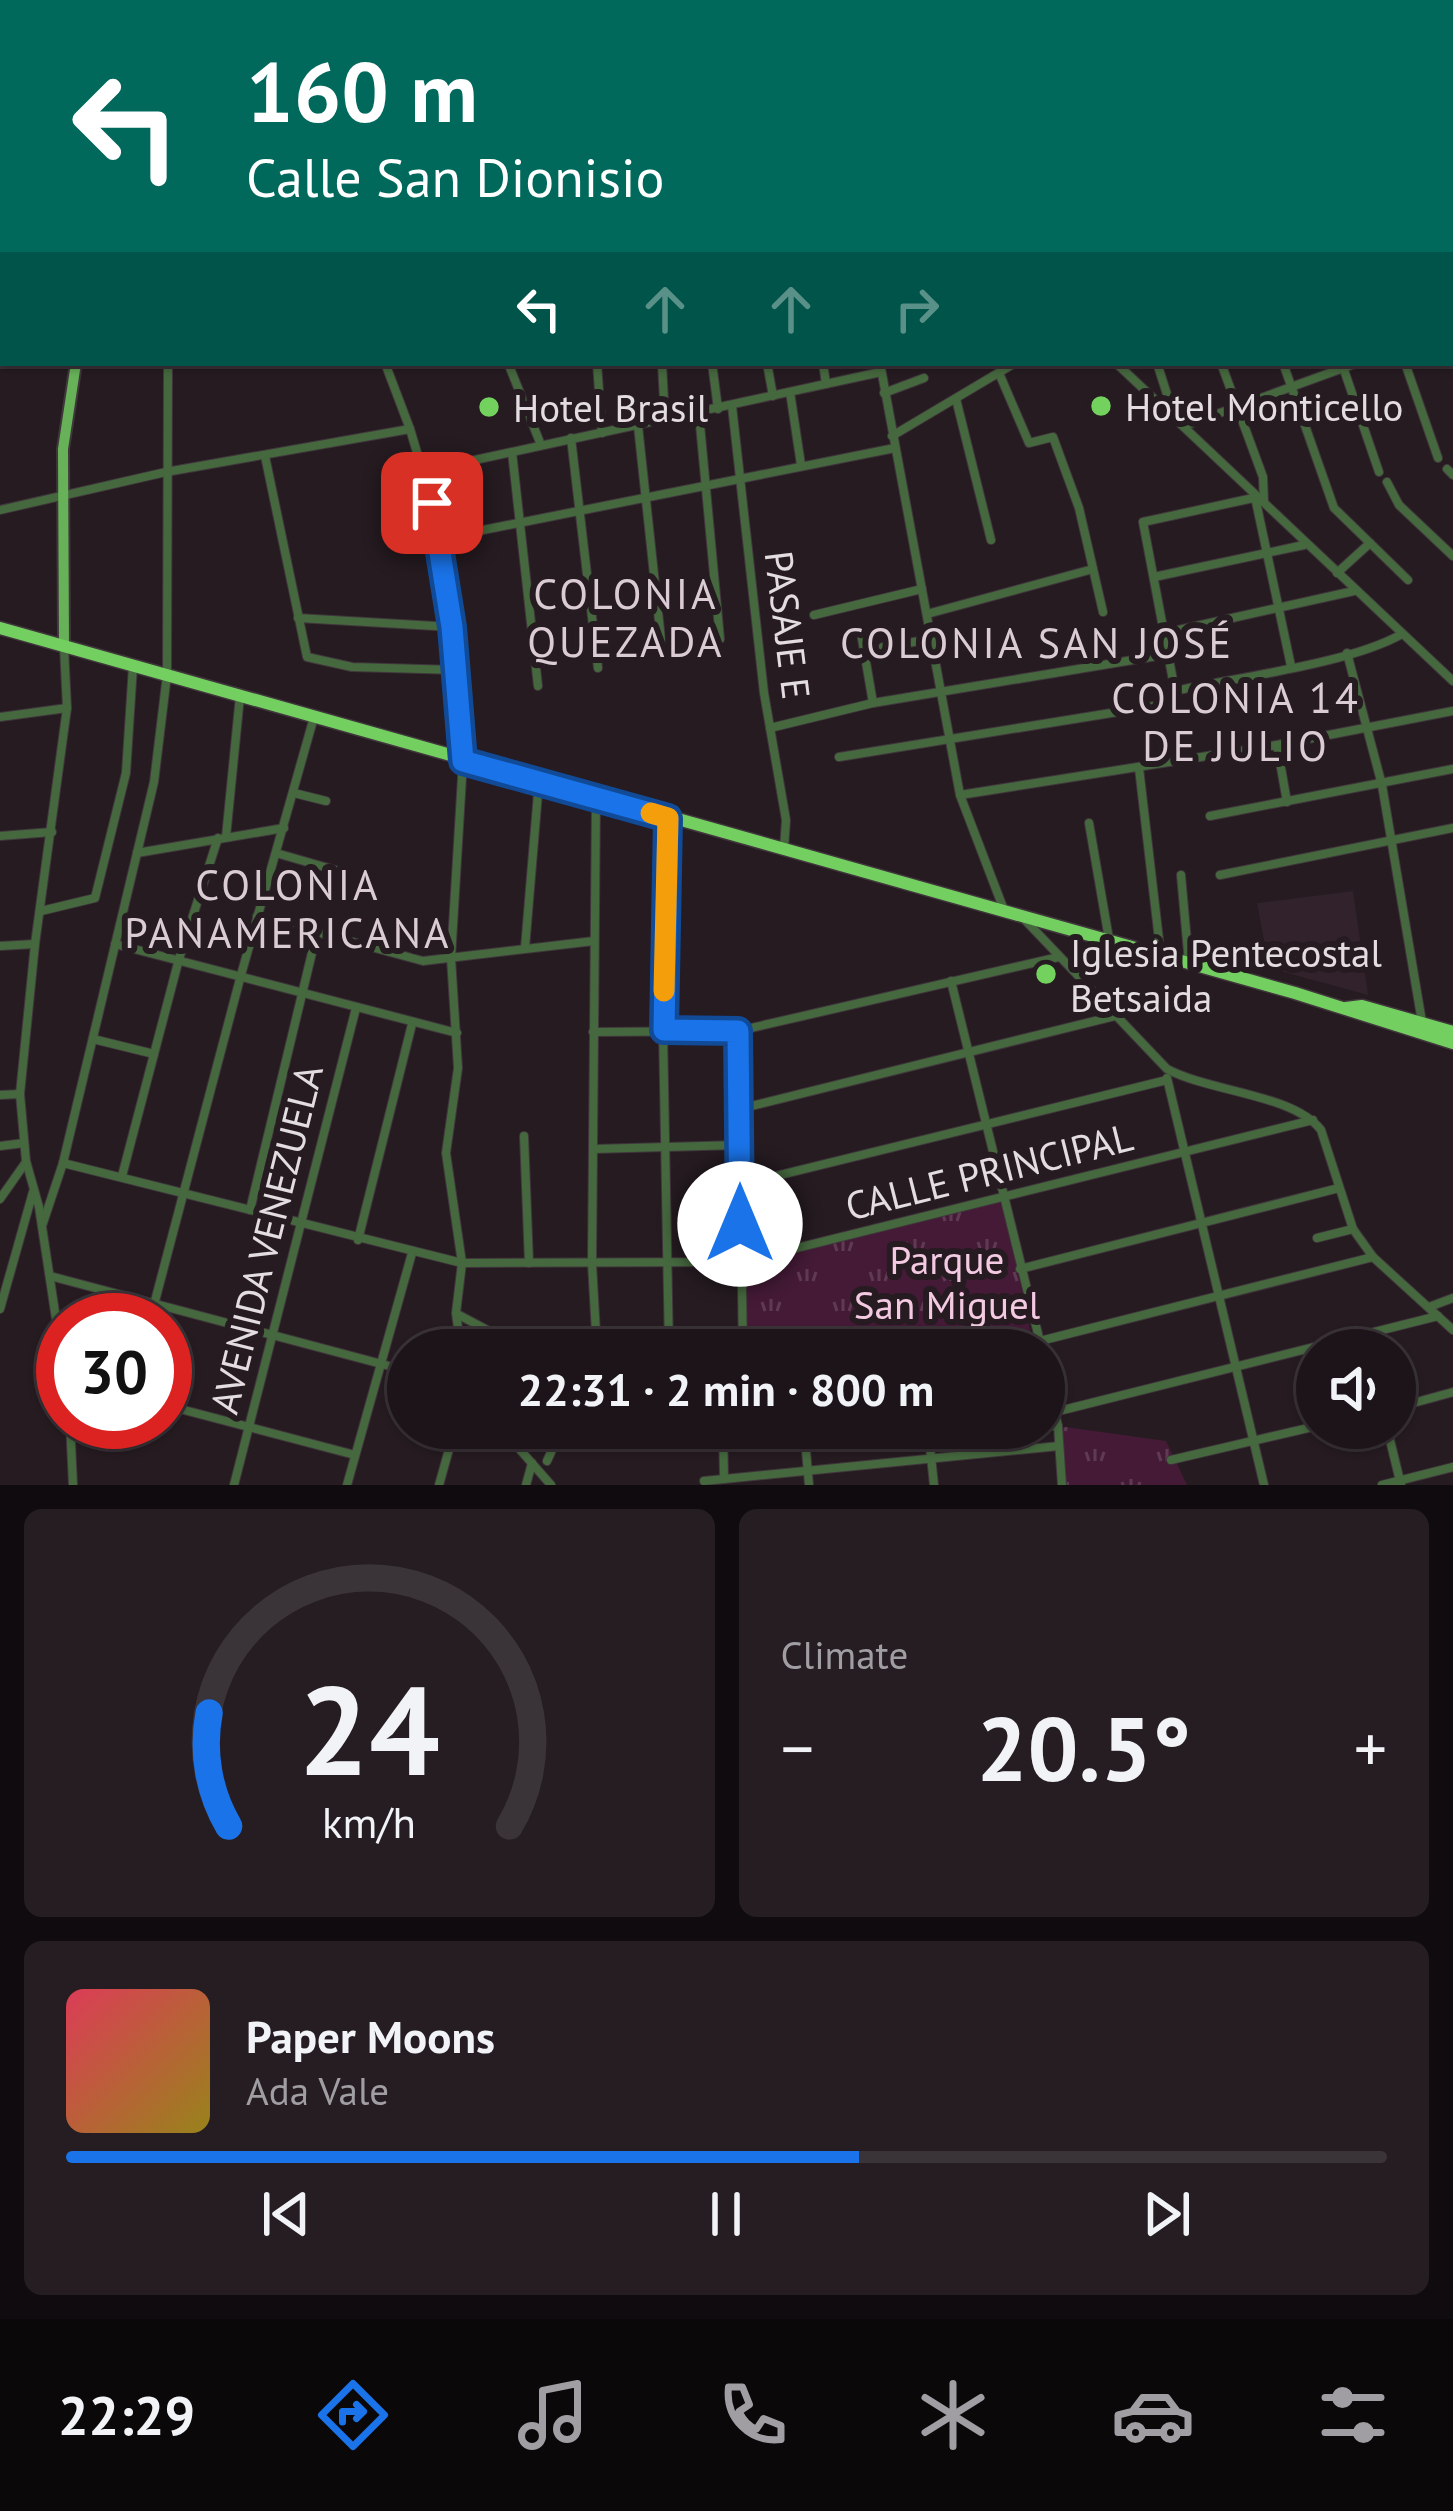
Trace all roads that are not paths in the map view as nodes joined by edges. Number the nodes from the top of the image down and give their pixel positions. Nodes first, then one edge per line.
1 (76, 366) edge
2 (168, 366) edge
3 (386, 366) edge
4 (509, 366) edge
5 (597, 366) edge
6 (662, 366) edge
7 (712, 366) edge
8 (768, 366) edge
9 (823, 366) edge
10 (1011, 366) edge
11 (1119, 366) edge
12 (1158, 366) edge
13 (1222, 366) edge
14 (1284, 366) edge
15 (1341, 366) edge
16 (1343, 366) edge
17 (1406, 366) edge
18 (881, 367) edge
19 (998, 373) junction
20 (924, 379) dead end
21 (826, 384) junction
22 (1292, 387) junction
23 (790, 392) junction
24 (884, 393) junction
25 (773, 396) junction
26 (956, 399) junction
27 (731, 406) junction
28 (1237, 406) junction
29 (718, 409) junction
30 (699, 413) junction
31 (1175, 418) junction
32 (665, 420) junction
33 (638, 426) junction
34 (1184, 426) junction
35 (410, 429) junction
36 (602, 433) junction
37 (892, 436) junction
38 (571, 438) junction
39 (541, 445) junction
40 (895, 448) junction
41 (512, 452) junction
42 (265, 456) junction
43 (1438, 458) dead end
44 (801, 466) junction
45 (424, 471) junction
46 (166, 472) junction
47 (1379, 472) dead end
48 (742, 478) junction
49 (1387, 482) dead end
50 (706, 486) junction
51 (61, 498) junction
52 (645, 498) junction
53 (1259, 499) junction
54 (0, 511) edge
55 (580, 511) junction
56 (520, 523) junction
57 (438, 539) junction
58 (991, 540) dead end
59 (1370, 543) junction
60 (1306, 544) junction
61 (1267, 553) junction
62 (1453, 556) edge
63 (1093, 568) junction
64 (1337, 573) junction
65 (1154, 577) junction
66 (1408, 580) dead end
67 (922, 589) junction
68 (1356, 590) junction
69 (1280, 609) junction
70 (1103, 612) dead end
71 (927, 614) junction
72 (814, 615) dead end
73 (298, 618) junction
74 (452, 627) junction
75 (0, 628) edge
76 (1165, 633) junction
77 (862, 634) dead end
78 (1402, 634) junction
79 (720, 639) dead end
80 (932, 639) junction
81 (64, 647) junction
82 (883, 647) dead end
83 (1347, 653) junction
84 (1168, 654) junction
85 (663, 658) dead end
86 (133, 666) junction
87 (1291, 666) junction
88 (598, 668) dead end
89 (457, 670) junction
90 (167, 675) junction
91 (1452, 680) edge
92 (538, 686) dead end
93 (1453, 691) edge
94 (941, 692) junction
95 (1176, 695) junction
96 (240, 696) junction
97 (873, 704) junction
98 (67, 708) junction
99 (1453, 711) edge
100 (0, 717) edge
101 (314, 718) junction
102 (770, 728) junction
103 (1369, 729) junction
104 (949, 738) junction
105 (1277, 746) junction
106 (838, 758) dead end
107 (463, 761) junction
108 (1139, 768) junction
109 (1453, 770) edge
110 (539, 782) junction
111 (1382, 785) junction
112 (294, 793) junction
113 (960, 795) junction
114 (596, 797) junction
115 (326, 801) dead end
116 (1287, 802) junction
117 (1210, 816) dead end
118 (668, 818) junction
119 (1089, 823) dead end
120 (284, 828) junction
121 (1453, 828) edge
122 (52, 832) junction
123 (0, 836) edge
124 (222, 838) junction
125 (1393, 843) junction
126 (784, 850) junction
127 (137, 853) junction
128 (276, 853) junction
129 (342, 872) dead end
130 (1181, 875) dead end
131 (1220, 875) dead end
132 (40, 911) junction
133 (1006, 913) junction
134 (256, 916) junction
135 (1025, 920) junction
136 (316, 932) junction
137 (1109, 940) junction
138 (594, 941) junction
139 (35, 944) junction
140 (116, 944) junction
141 (0, 946) edge
142 (525, 948) junction
143 (1059, 957) junction
144 (1161, 957) junction
145 (451, 958) junction
146 (179, 959) junction
147 (1190, 965) junction
148 (241, 975) junction
149 (951, 981) junction
150 (301, 992) junction
151 (356, 1008) junction
152 (1345, 1008) junction
153 (1119, 1015) junction
154 (1422, 1023) junction
155 (412, 1024) junction
156 (664, 1030) junction
157 (738, 1031) junction
158 (593, 1032) junction
159 (1453, 1032) edge
160 (458, 1033) junction
161 (93, 1040) junction
162 (1453, 1043) edge
163 (968, 1052) junction
164 (154, 1054) junction
165 (1167, 1075) junction
166 (20, 1094) junction
167 (0, 1095) edge
168 (739, 1109) junction
169 (1312, 1120) junction
170 (986, 1125) junction
171 (524, 1136) dead end
172 (25, 1143) junction
173 (739, 1145) junction
174 (0, 1146) edge
175 (665, 1147) junction
176 (593, 1149) junction
177 (1183, 1155) junction
178 (26, 1161) junction
179 (63, 1163) junction
180 (122, 1176) junction
181 (739, 1185) junction
182 (1339, 1188) junction
183 (33, 1191) junction
184 (184, 1192) junction
185 (1003, 1197) junction
186 (0, 1199) edge
187 (250, 1210) junction
188 (1200, 1224) junction
189 (303, 1225) junction
190 (42, 1226) junction
191 (1353, 1229) junction
192 (1317, 1238) dead end
193 (358, 1240) junction
194 (412, 1253) junction
195 (1373, 1256) junction
196 (740, 1262) junction
197 (462, 1263) junction
198 (529, 1263) junction
199 (667, 1263) junction
200 (592, 1264) junction
201 (1020, 1269) junction
202 (50, 1276) junction
203 (52, 1293) edge
204 (116, 1293) edge
205 (158, 1293) edge
206 (1217, 1297) junction
207 (1453, 1298) edge
208 (1428, 1308) junction
209 (0, 1309) edge
210 (192, 1313) edge
211 (456, 1313) junction
212 (1438, 1316) junction
213 (458, 1329) edge
214 (485, 1329) edge
215 (597, 1329) edge
216 (669, 1329) edge
217 (742, 1329) edge
218 (1036, 1329) edge
219 (1393, 1329) edge
220 (1453, 1330) edge
221 (274, 1334) junction
222 (1065, 1339) edge
223 (1296, 1353) edge
224 (383, 1364) junction
225 (387, 1365) edge
226 (1236, 1367) junction
227 (1453, 1393) edge
228 (1416, 1403) edge
229 (1065, 1410) edge
230 (192, 1412) edge
231 (248, 1427) junction
232 (1296, 1431) edge
233 (1254, 1441) junction
234 (71, 1449) edge
235 (449, 1449) edge
236 (520, 1449) edge
237 (552, 1449) edge
238 (723, 1449) edge
239 (806, 1449) edge
240 (931, 1449) edge
241 (1030, 1449) edge
242 (1059, 1449) edge
243 (1392, 1449) edge
244 (356, 1455) junction
245 (932, 1459) junction
246 (547, 1460) dead end
247 (1171, 1460) dead end
248 (532, 1463) junction
249 (1453, 1467) edge
250 (808, 1471) junction
251 (724, 1479) junction
252 (704, 1481) dead end
253 (1400, 1483) edge
254 (73, 1485) edge
255 (234, 1485) edge
256 (347, 1485) edge
257 (440, 1485) edge
258 (526, 1485) edge
259 (551, 1485) edge
260 (809, 1485) edge
261 (934, 1485) edge
262 (1062, 1485) edge
263 (1264, 1485) edge
264 (1382, 1485) edge

1 - 51 main road
2 - 46 street
3 - 35 street
4 - 39 street
5 - 36 street
6 - 32 street
7 - 29 street
8 - 25 street
9 - 21 street
10 - 19 street
11 - 31 street
12 - 31 street
13 - 28 street
14 - 22 street
15 - 22 street
16 - 47 street
17 - 43 street
18 - 21 street
18 - 24 street
19 - 26 street
19 - 63 street
20 - 24 street
21 - 23 street
22 - 28 street
22 - 59 street
23 - 25 street
23 - 44 street
24 - 37 street
25 - 27 street
26 - 37 street
26 - 58 street
27 - 29 street
27 - 48 street, PASAJE E
28 - 34 street
28 - 53 street
29 - 30 street
30 - 32 street
30 - 50 street
31 - 34 street
32 - 33 street
33 - 36 street
33 - 52 street
34 - 53 street
35 - 42 street
35 - 45 street
36 - 38 street
37 - 40 street
38 - 39 street
38 - 55 street
39 - 41 street
40 - 44 street
40 - 67 street
41 - 45 street
41 - 56 street
42 - 46 street
42 - 73 street
44 - 48 street
45 - 57 street
46 - 51 street
46 - 90 street
48 - 50 street
48 - 102 street, PASAJE E
49 - 62 street
50 - 52 street
50 - 79 street
51 - 54 street
51 - 81 main road
52 - 55 street
52 - 85 street
53 - 60 street
53 - 61 street
53 - 65 street
55 - 56 street
55 - 88 street
56 - 57 street
56 - 92 street
57 - 74 street
59 - 64 street
59 - 66 street
60 - 61 street
60 - 64 street
61 - 65 street
61 - 69 street
63 - 70 street
63 - 71 street
64 - 68 street
65 - 76 street
67 - 71 street
67 - 72 street
68 - 69 street
68 - 78 street
69 - 76 street
69 - 87 street
71 - 80 street
73 - 74 street
73 - 89 street
74 - 89 street
75 - 81 highway
76 - 84 street
77 - 97 street
78 - 83 street
78 - 91 street
80 - 82 street
80 - 94 street
81 - 86 highway
81 - 98 street
83 - 87 street
83 - 103 street
84 - 94 street
84 - 95 street
86 - 90 highway
86 - 132 street
87 - 95 street
89 - 107 street
90 - 96 highway
90 - 127 street
91 - 93 street
94 - 97 street
94 - 104 street
95 - 104 street
96 - 101 highway
96 - 124 street
97 - 102 street
98 - 100 street
98 - 122 street
99 - 103 street
101 - 107 highway
101 - 112 street
102 - 126 street, PASAJE E
103 - 105 street
103 - 111 street
104 - 106 street
104 - 113 street
105 - 108 street
105 - 116 street
107 - 110 highway
107 - 145 street
108 - 113 street
108 - 144 street
109 - 111 street
110 - 114 highway
110 - 142 street
111 - 116 street
111 - 125 street
112 - 115 street
112 - 120 street
113 - 133 street
114 - 118 highway
114 - 138 street
116 - 117 street
118 - 126 highway
118 - 156 street
119 - 137 street
120 - 124 street
120 - 128 street
121 - 125 street
122 - 123 street
122 - 132 street
124 - 127 street
124 - 146 street
125 - 131 street
125 - 154 street
126 - 133 highway
127 - 140 street
128 - 129 street
128 - 134 street
130 - 147 street
132 - 139 street
133 - 135 highway
134 - 136 street
134 - 148 street
135 - 137 highway
135 - 143 street
136 - 145 street
136 - 150 street
137 - 144 highway
138 - 142 street
138 - 158 street
139 - 141 street
139 - 166 street
140 - 146 street
140 - 161 street
142 - 145 street
143 - 149 street
143 - 153 street
144 - 147 highway
145 - 160 street
146 - 148 street
146 - 164 street
147 - 152 highway
148 - 150 street
148 - 184 street
149 - 157 street
149 - 163 street
150 - 151 street
150 - 187 street
151 - 155 street
151 - 189 street, AVENIDA VENEZUELA
152 - 154 highway
152 - 162 highway
153 - 163 street
153 - 165 street
154 - 159 highway
155 - 160 street
155 - 193 street
156 - 157 street
156 - 158 street
156 - 175 street
157 - 168 street
158 - 176 street
160 - 197 street
161 - 164 street
161 - 179 street
163 - 168 street
163 - 170 street
164 - 180 street
165 - 169 street
165 - 170 street
165 - 177 street
166 - 167 street
166 - 172 street
168 - 173 street
169 - 177 street, CALLE PRINCIPAL
169 - 182 street
170 - 181 street
170 - 185 street
171 - 198 street
172 - 174 street
172 - 178 street
173 - 175 street
173 - 181 street
175 - 176 street
175 - 199 street
176 - 200 street
177 - 185 street, CALLE PRINCIPAL
177 - 188 street
178 - 183 street
178 - 186 street
179 - 180 street, CALLE PRINCIPAL
179 - 190 street
180 - 184 street, CALLE PRINCIPAL
181 - 196 street
182 - 188 street
182 - 191 street
183 - 190 street
183 - 209 street
184 - 187 street, CALLE PRINCIPAL
184 - 205 street
185 - 196 street, CALLE PRINCIPAL
185 - 201 street
187 - 189 street, CALLE PRINCIPAL
188 - 201 street
188 - 206 street
189 - 193 street, CALLE PRINCIPAL
189 - 221 street, AVENIDA VENEZUELA
190 - 202 street
191 - 192 street
191 - 195 street
193 - 194 street, CALLE PRINCIPAL
194 - 197 street, CALLE PRINCIPAL
194 - 224 street
195 - 206 street
195 - 208 street
196 - 199 street, CALLE PRINCIPAL
196 - 217 street
197 - 198 street, CALLE PRINCIPAL
197 - 211 street
198 - 200 street, CALLE PRINCIPAL
199 - 200 street, CALLE PRINCIPAL
199 - 216 street
200 - 215 street
201 - 218 street
202 - 203 street
202 - 204 street
206 - 222 street
206 - 226 street
207 - 208 street
208 - 212 street
210 - 221 street
211 - 213 street
211 - 214 street
212 - 219 street
212 - 220 street
221 - 224 street
221 - 231 street, AVENIDA VENEZUELA
223 - 226 street
224 - 225 street
224 - 244 street
226 - 229 street
226 - 233 street
227 - 228 street
230 - 231 street
231 - 244 street
231 - 255 street, AVENIDA VENEZUELA
232 - 233 street
233 - 247 street
233 - 263 street
234 - 254 street
235 - 257 street
236 - 248 street
237 - 246 street
238 - 251 street
239 - 250 street
240 - 245 street
241 - 245 street
242 - 262 street
243 - 253 street
244 - 256 street
245 - 250 street
245 - 261 street
248 - 258 street
248 - 259 street
249 - 253 street
250 - 251 street
250 - 260 street
251 - 252 street
253 - 264 street

